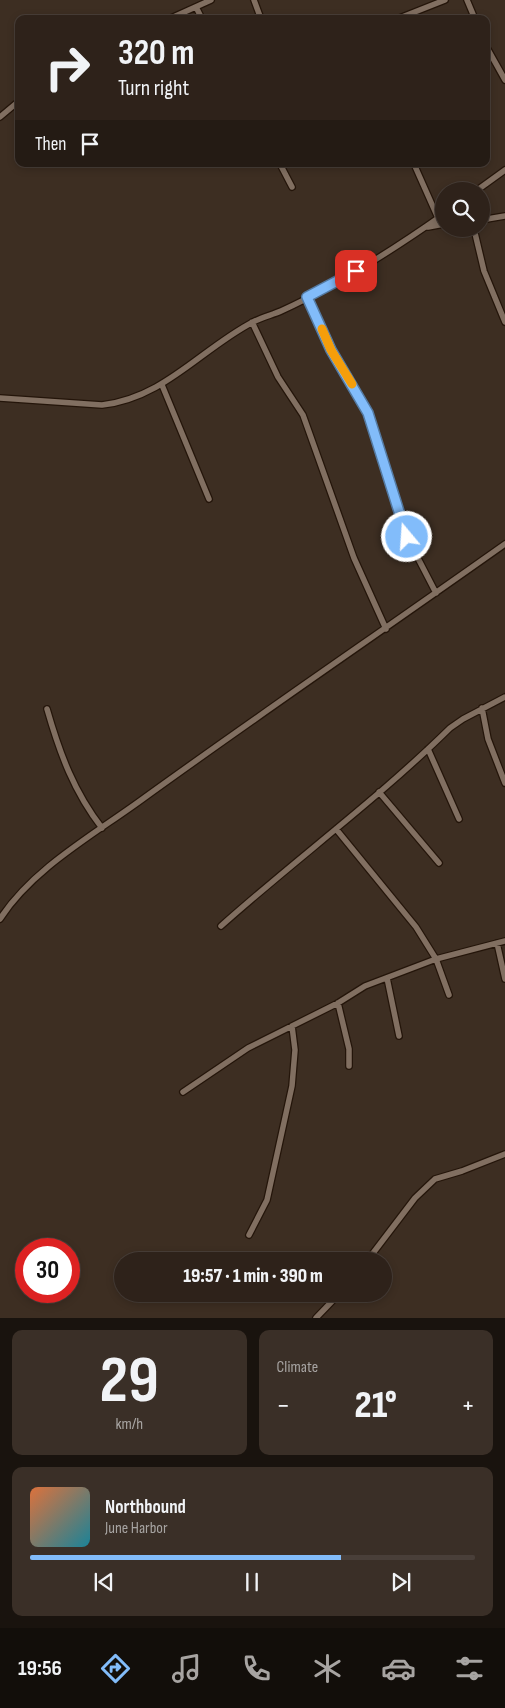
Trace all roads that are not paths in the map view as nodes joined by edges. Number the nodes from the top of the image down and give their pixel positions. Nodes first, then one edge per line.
1 (211, 0) edge
2 (254, 0) edge
3 (445, 0) edge
4 (467, 0) edge
5 (196, 7) junction
6 (178, 15) edge
7 (200, 15) edge
8 (260, 15) edge
9 (407, 15) edge
10 (473, 15) edge
11 (490, 53) edge
12 (505, 80) edge
13 (15, 104) edge
14 (0, 116) edge
15 (282, 167) edge
16 (416, 167) edge
17 (505, 170) edge
18 (488, 182) edge
19 (292, 187) dead end
20 (435, 204) edge
21 (505, 216) edge
22 (490, 218) edge
23 (435, 220) edge
24 (435, 226) edge
25 (423, 228) junction
26 (476, 237) edge
27 (307, 297) junction
28 (252, 322) junction
29 (505, 322) edge
30 (162, 385) junction
31 (0, 398) edge
32 (209, 499) dead end
33 (505, 544) edge
34 (436, 593) junction
35 (386, 629) junction
36 (505, 697) edge
37 (482, 708) junction
38 (47, 709) dead end
39 (428, 749) junction
40 (505, 783) edge
41 (379, 792) junction
42 (459, 819) dead end
43 (102, 828) junction
44 (336, 829) junction
45 (439, 863) dead end
46 (0, 918) edge
47 (221, 926) dead end
48 (505, 940) edge
49 (497, 944) junction
50 (436, 959) junction
51 (387, 978) junction
52 (505, 979) edge
53 (449, 995) dead end
54 (338, 1003) junction
55 (292, 1026) junction
56 (399, 1036) dead end
57 (349, 1066) dead end
58 (183, 1092) dead end
59 (505, 1154) edge
60 (249, 1235) dead end
61 (374, 1252) edge
62 (331, 1302) edge
63 (316, 1318) edge

1 - 5 street
2 - 8 street
3 - 9 street
4 - 10 street
5 - 6 street
5 - 7 street
11 - 12 street
13 - 14 street
15 - 19 street
16 - 20 street
17 - 18 street
21 - 22 street
23 - 25 street
24 - 25 street
25 - 27 street
26 - 29 street
27 - 28 street
27 - 34 street
28 - 30 street
28 - 35 street
30 - 31 street
30 - 32 street
33 - 34 street
34 - 35 street
35 - 43 street
36 - 37 street
37 - 39 street
37 - 40 street
38 - 43 street
39 - 41 street
39 - 42 street
41 - 44 street
41 - 45 street
43 - 46 street
44 - 47 street
44 - 50 street
48 - 49 street
49 - 50 street
49 - 52 street
50 - 51 street
50 - 53 street
51 - 54 street
51 - 56 street
54 - 55 street
54 - 57 street
55 - 58 street
55 - 60 street
59 - 61 street
62 - 63 street

